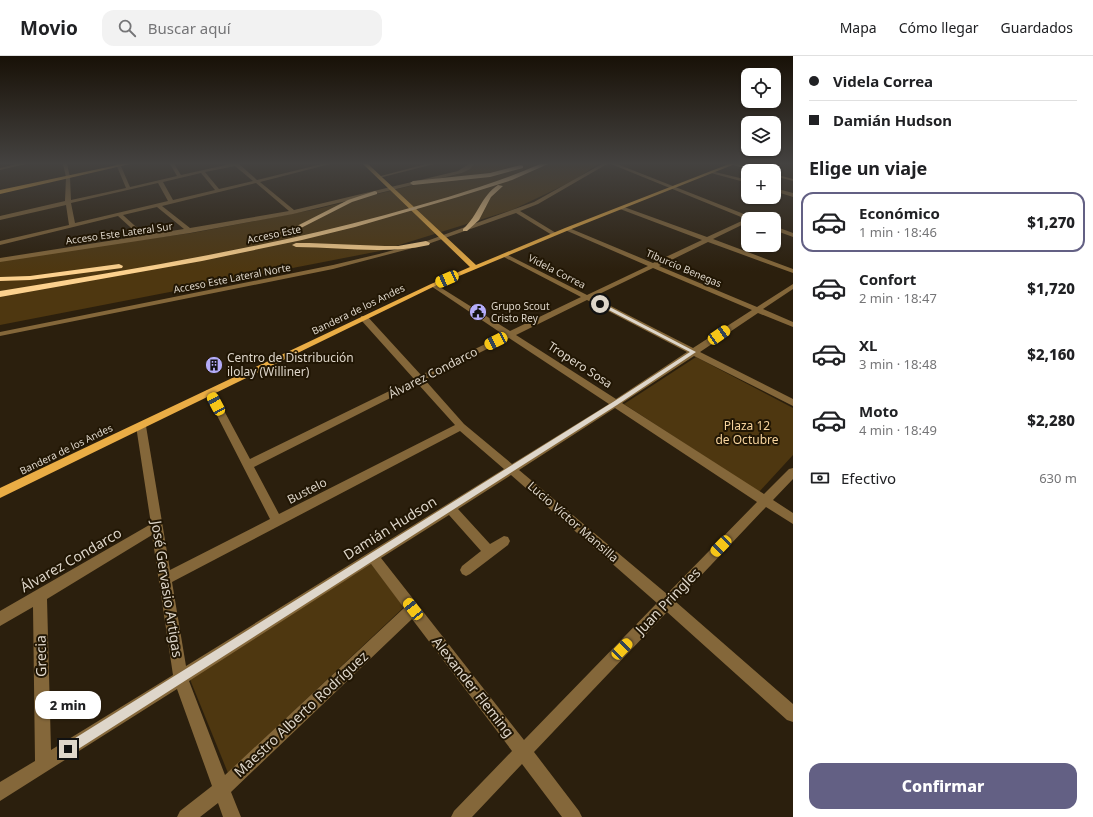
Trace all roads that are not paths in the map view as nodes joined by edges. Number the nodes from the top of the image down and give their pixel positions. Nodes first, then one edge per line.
1 (68, 200) edge
2 (83, 200) edge
3 (177, 200) edge
4 (278, 200) edge
5 (346, 200) edge
6 (353, 200) edge
7 (400, 200) edge
8 (436, 200) edge
9 (440, 200) edge
10 (485, 200) edge
11 (542, 200) edge
12 (644, 200) edge
13 (702, 200) edge
14 (171, 201) joint
15 (68, 203) junction
16 (157, 204) junction
17 (423, 204) junction
18 (622, 208) junction
19 (406, 209) junction
20 (516, 211) junction
21 (293, 212) junction
22 (119, 214) junction
23 (741, 215) edge
24 (0, 218) edge
25 (741, 223) edge
26 (72, 225) junction
27 (567, 229) junction
28 (465, 230) junction
29 (190, 231) junction
30 (781, 231) edge
31 (554, 234) junction
32 (793, 235) edge
33 (444, 237) junction
34 (145, 238) junction
35 (707, 239) junction
36 (0, 243) edge
37 (426, 243) junction
38 (206, 253) junction
39 (504, 255) junction
40 (220, 256) junction
41 (176, 259) junction
42 (0, 260) edge
43 (188, 262) junction
44 (653, 265) junction
45 (474, 267) junction
46 (793, 271) edge
47 (0, 279) edge
48 (433, 286) junction
49 (793, 286) edge
50 (0, 287) edge
51 (0, 294) edge
52 (587, 297) junction
53 (0, 302) edge
54 (757, 310) junction
55 (364, 318) junction
56 (793, 325) edge
57 (0, 334) edge
58 (509, 335) junction
59 (694, 352) junction
60 (420, 379) junction
61 (210, 392) junction
62 (793, 403) edge
63 (615, 404) junction
64 (141, 426) junction
65 (461, 426) junction
66 (248, 465) junction
67 (512, 469) junction
68 (793, 472) edge
69 (0, 493) edge
70 (765, 501) junction
71 (450, 508) junction
72 (793, 519) edge
73 (277, 521) junction
74 (158, 526) junction
75 (504, 542) dead end
76 (489, 552) junction
77 (373, 557) junction
78 (466, 570) dead end
79 (165, 579) junction
80 (40, 596) junction
81 (667, 603) junction
82 (413, 609) junction
83 (0, 619) edge
84 (181, 678) junction
85 (793, 714) edge
86 (523, 752) junction
87 (43, 765) junction
88 (222, 789) junction
89 (0, 792) edge
90 (186, 817) edge
91 (232, 817) edge
92 (460, 817) edge
93 (573, 817) edge

1 - 15 street
2 - 15 street
3 - 14 street
4 - 21 street
5 - 21 street, Acceso Este Lateral Sur
6 - 38 highway
7 - 19 main road
8 - 17 highway, Acceso Este
9 - 17 highway, Acceso Este
10 - 28 highway
11 - 20 street, Acceso Este Lateral Norte
12 - 18 main road, Bandera de los Andes
13 - 23 street
14 - 16 street
15 - 24 street
15 - 26 street
16 - 22 street
16 - 29 street
17 - 19 highway, Acceso Este
18 - 27 main road, Bandera de los Andes
18 - 35 street
19 - 33 main road
19 - 38 highway, Acceso Este
19 - 40 highway, Acceso Este
20 - 28 street, Acceso Este Lateral Norte
20 - 31 street
21 - 29 street, Acceso Este Lateral Sur
22 - 26 street
22 - 34 street
25 - 35 street, Álvarez Condarco
26 - 36 street
27 - 31 main road, Bandera de los Andes
27 - 44 street, Tiburcio Benegas
28 - 33 street, Acceso Este Lateral Norte
29 - 34 street, Acceso Este Lateral Sur
30 - 32 street
31 - 39 main road, Bandera de los Andes
33 - 37 street, Acceso Este Lateral Norte
33 - 45 main road
34 - 42 street, Acceso Este Lateral Sur
35 - 44 street, Álvarez Condarco
35 - 46 street
37 - 40 highway
37 - 57 street, Acceso Este Lateral Norte
38 - 41 highway, Acceso Este
39 - 45 main road, Bandera de los Andes
39 - 52 street, Videla Correa
40 - 43 highway, Acceso Este
41 - 47 highway
41 - 50 highway, Acceso Este
43 - 51 highway, Acceso Este
43 - 53 highway
44 - 52 street, Álvarez Condarco
44 - 54 street, Tiburcio Benegas
45 - 48 main road, Bandera de los Andes
48 - 55 main road, Bandera de los Andes
48 - 58 street, Tropero Sosa
49 - 54 street, Damián Hudson
52 - 58 street, Álvarez Condarco
52 - 59 street, Videla Correa
54 - 56 street, Tiburcio Benegas
54 - 59 street, Damián Hudson
55 - 60 street, Lucio Víctor Mansilla
55 - 61 main road, Bandera de los Andes
58 - 60 street, Álvarez Condarco
58 - 63 street, Tropero Sosa
59 - 62 street, Videla Correa
59 - 63 street, Damián Hudson
60 - 65 street, Lucio Víctor Mansilla
60 - 66 street, Álvarez Condarco
61 - 64 main road, Bandera de los Andes
61 - 66 street
63 - 67 street, Damián Hudson
63 - 70 street, Tropero Sosa
64 - 69 main road, Bandera de los Andes
64 - 74 street, José Gervasio Artigas
65 - 67 street, Lucio Víctor Mansilla
65 - 73 street, Bustelo
66 - 73 street
67 - 71 street, Damián Hudson
67 - 81 street, Lucio Víctor Mansilla
68 - 70 street, Juan Pringles
70 - 72 street, Tropero Sosa
70 - 81 street, Juan Pringles
71 - 76 street
71 - 77 street, Damián Hudson
73 - 79 street, Bustelo
74 - 79 street, José Gervasio Artigas
74 - 80 street, Álvarez Condarco
75 - 76 street
76 - 78 street
77 - 82 street, Alexander Fleming
77 - 84 street, Damián Hudson
79 - 84 street, José Gervasio Artigas
80 - 83 street, Álvarez Condarco
80 - 87 street, Grecia
81 - 85 street, Lucio Víctor Mansilla
81 - 86 street, Juan Pringles
82 - 86 street, Alexander Fleming
82 - 88 street, Maestro Alberto Rodríguez
84 - 87 street, Damián Hudson
84 - 88 street, José Gervasio Artigas
86 - 92 street, Juan Pringles
86 - 93 street, Alexander Fleming
87 - 89 street, Damián Hudson
88 - 90 street, Maestro Alberto Rodríguez
88 - 91 street, José Gervasio Artigas

